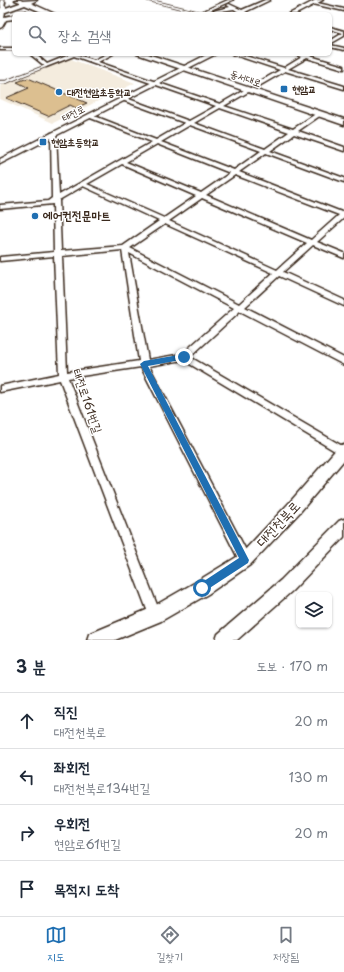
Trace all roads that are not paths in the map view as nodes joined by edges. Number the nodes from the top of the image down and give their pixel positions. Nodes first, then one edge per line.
1 (1, 0) edge
2 (34, 0) edge
3 (148, 0) edge
4 (219, 0) edge
5 (231, 0) edge
6 (268, 0) edge
7 (320, 0) edge
8 (21, 1) edge
9 (225, 3) junction
10 (314, 3) junction
11 (47, 4) dead end
12 (233, 8) junction
13 (1, 10) edge
14 (344, 10) edge
15 (48, 12) edge
16 (51, 12) edge
17 (193, 12) edge
18 (205, 12) edge
19 (211, 12) edge
20 (241, 12) joint
21 (296, 12) edge
22 (12, 15) edge
23 (12, 17) edge
24 (0, 24) edge
25 (332, 29) edge
26 (344, 33) edge
27 (332, 42) edge
28 (332, 45) edge
29 (0, 49) edge
30 (12, 49) edge
31 (344, 49) edge
32 (34, 56) edge
33 (68, 56) edge
34 (78, 56) edge
35 (107, 56) edge
36 (150, 56) edge
37 (165, 56) edge
38 (209, 56) edge
39 (240, 56) edge
40 (307, 56) edge
41 (312, 56) edge
42 (94, 62) junction
43 (46, 66) junction
44 (188, 66) junction
45 (344, 68) edge
46 (285, 70) junction
47 (0, 82) edge
48 (155, 83) junction
49 (257, 86) junction
50 (344, 88) edge
51 (248, 90) junction
52 (124, 99) junction
53 (221, 106) junction
54 (319, 114) junction
55 (344, 114) edge
56 (90, 116) junction
57 (344, 122) edge
58 (191, 123) junction
59 (294, 132) junction
60 (53, 134) junction
61 (158, 142) junction
62 (344, 149) edge
63 (266, 151) junction
64 (0, 162) edge
65 (122, 162) junction
66 (235, 172) junction
67 (344, 180) edge
68 (83, 184) junction
69 (201, 195) junction
70 (56, 199) junction
71 (0, 207) edge
72 (343, 215) edge
73 (164, 221) junction
74 (312, 242) junction
75 (124, 248) junction
76 (58, 254) junction
77 (344, 256) edge
78 (0, 259) edge
79 (278, 273) junction
80 (344, 303) edge
81 (239, 308) junction
82 (184, 357) junction
83 (344, 362) edge
84 (144, 364) junction
85 (63, 376) junction
86 (0, 389) edge
87 (344, 450) edge
88 (344, 526) edge
89 (245, 560) junction
90 (155, 615) junction
91 (95, 640) edge
92 (224, 640) edge

1 - 13 street
2 - 8 main road
3 - 17 lane
4 - 9 street
5 - 9 street
6 - 20 street
7 - 10 street
8 - 13 main road
8 - 15 main road
9 - 12 street
9 - 18 street
10 - 14 street
10 - 21 street
11 - 16 main road
12 - 19 street
12 - 20 street
13 - 22 main road
13 - 24 street
23 - 24 street
25 - 26 street
26 - 27 street
28 - 31 street
29 - 30 street
32 - 43 street
33 - 43 street
34 - 42 street
35 - 42 street
36 - 44 main road, 동서대로
37 - 44 main road, 동서대로
38 - 44 street, 태전로
39 - 46 street
40 - 46 street
41 - 45 street
42 - 48 street
43 - 47 lane
44 - 48 street, 태전로
44 - 49 main road, 동서대로
44 - 51 main road, 동서대로
46 - 49 street
46 - 50 street
48 - 52 street, 태전로
48 - 53 street
49 - 55 main road, 동서대로
51 - 53 street
51 - 54 main road, 동서대로
52 - 56 street, 태전로
52 - 58 street
53 - 58 street
53 - 59 street
54 - 57 main road, 동서대로
54 - 59 street
56 - 60 street, 태전로
56 - 61 street
58 - 61 street
58 - 63 street
59 - 62 street
59 - 63 street
60 - 64 street, 태전로
60 - 70 street, 태전로161번길
61 - 65 street
61 - 66 street
63 - 66 street
63 - 67 street
65 - 68 street
65 - 69 street
66 - 69 street
66 - 72 street
68 - 70 street
68 - 73 street
69 - 73 street
69 - 74 street
70 - 71 street
70 - 76 street, 태전로161번길
72 - 74 street
73 - 75 street
73 - 79 street
74 - 77 street
74 - 79 street
75 - 76 street
75 - 81 street
75 - 84 street
76 - 78 street
76 - 85 street, 태전로161번길
79 - 80 street
79 - 81 street
81 - 82 street
81 - 83 street
82 - 84 street
82 - 87 street
84 - 85 street
84 - 89 street
85 - 86 street
85 - 90 street, 태전로161번길
87 - 89 street, 대전천북로
88 - 92 street
89 - 90 street, 대전천북로
90 - 91 street, 대전천북로

